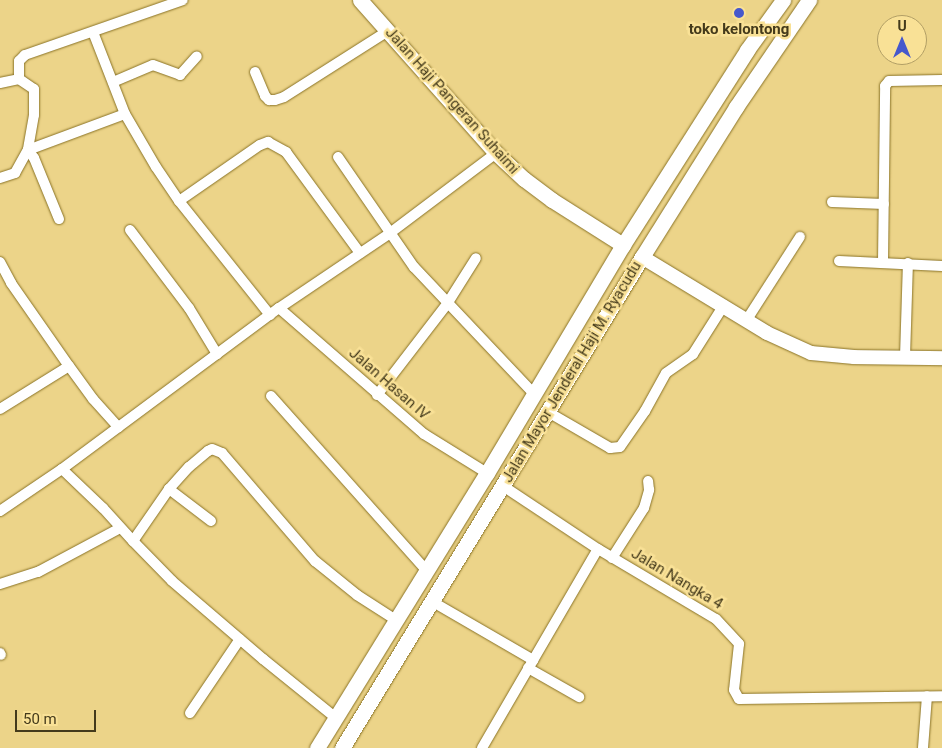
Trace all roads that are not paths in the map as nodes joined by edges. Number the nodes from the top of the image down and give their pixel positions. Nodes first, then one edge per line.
1 (183, 0) edge
2 (360, 0) edge
3 (783, 0) edge
4 (809, 0) edge
5 (388, 31) junction
6 (93, 32) junction
7 (747, 50) junction
8 (196, 56) dead end
9 (766, 62) junction
10 (255, 72) dead end
11 (19, 79) junction
12 (942, 80) edge
13 (113, 82) junction
14 (0, 83) edge
15 (126, 114) junction
16 (28, 150) junction
17 (496, 153) junction
18 (338, 157) dead end
19 (0, 178) edge
20 (180, 201) junction
21 (832, 202) dead end
22 (884, 204) junction
23 (59, 219) dead end
24 (130, 230) dead end
25 (390, 233) junction
26 (800, 237) dead end
27 (623, 245) junction
28 (360, 253) junction
29 (642, 257) junction
30 (476, 258) dead end
31 (839, 261) dead end
32 (0, 262) edge
33 (884, 262) junction
34 (908, 263) junction
35 (942, 266) edge
36 (447, 304) junction
37 (724, 305) junction
38 (279, 308) junction
39 (270, 315) junction
40 (746, 321) junction
41 (217, 354) junction
42 (905, 358) junction
43 (942, 358) edge
44 (69, 366) junction
45 (534, 394) junction
46 (377, 395) junction
47 (271, 396) dead end
48 (0, 409) edge
49 (548, 412) junction
50 (118, 428) junction
51 (62, 469) junction
52 (487, 473) junction
53 (648, 481) dead end
54 (503, 486) junction
55 (169, 489) junction
56 (0, 511) edge
57 (210, 521) dead end
58 (120, 528) junction
59 (133, 541) junction
60 (598, 549) junction
61 (612, 558) junction
62 (427, 571) junction
63 (0, 584) edge
64 (433, 602) junction
65 (396, 620) junction
66 (411, 638) junction
67 (240, 639) junction
68 (379, 649) junction
69 (530, 664) junction
70 (391, 669) junction
71 (356, 688) junction
72 (927, 696) junction
73 (942, 696) edge
74 (579, 697) dead end
75 (190, 713) dead end
76 (336, 718) junction
77 (318, 748) edge
78 (342, 748) edge
79 (482, 748) edge
80 (923, 748) edge

1 - 6 street
2 - 5 main road, Jalan Haji Pangeran Suhaimi
3 - 7 main road, Jalan Mayor Jenderal Haji M. Ryacudu
4 - 9 main road, Jalan Mayor Jenderal Haji M. Ryacudu
5 - 10 street
5 - 17 main road, Jalan Haji Pangeran Suhaimi
6 - 11 street
6 - 13 street
7 - 9 main road
7 - 27 main road, Jalan Mayor Jenderal Haji M. Ryacudu
8 - 13 street
9 - 29 main road, Jalan Mayor Jenderal Haji M. Ryacudu
11 - 14 street
11 - 16 street
12 - 22 street
13 - 15 street
15 - 16 street
15 - 20 street
16 - 19 street
16 - 23 street
17 - 25 street
17 - 27 main road, Jalan Haji Pangeran Suhaimi
18 - 25 street
20 - 28 street
20 - 39 street
21 - 22 street
22 - 33 street
24 - 41 street
25 - 28 street
25 - 36 street
26 - 40 street
27 - 45 main road, Jalan Mayor Jenderal Haji M. Ryacudu
28 - 38 street
29 - 37 street
29 - 49 main road, Jalan Mayor Jenderal Haji M. Ryacudu
30 - 36 street
31 - 33 street
32 - 44 street
33 - 34 street
34 - 35 street
34 - 42 street
36 - 45 street
36 - 46 street
37 - 40 street
37 - 49 street
38 - 39 street
38 - 46 street, Jalan Hasan IV
39 - 41 street
40 - 42 street
41 - 50 street
42 - 43 street
44 - 48 street
44 - 50 street
45 - 52 main road, Jalan Mayor Jenderal Haji M. Ryacudu
46 - 52 street, Jalan Hasan IV
47 - 62 street
49 - 54 main road, Jalan Mayor Jenderal Haji M. Ryacudu
50 - 51 street
51 - 56 street
51 - 58 street
52 - 62 main road, Jalan Mayor Jenderal Haji M. Ryacudu
53 - 61 street
54 - 60 street, Jalan Nangka 4
54 - 64 main road, Jalan Mayor Jenderal Haji M. Ryacudu
55 - 57 street
55 - 59 street
55 - 65 street
58 - 59 street
58 - 63 street
59 - 67 street
60 - 61 street, Jalan Nangka 4
60 - 69 street
61 - 72 street, Jalan Nangka 4
62 - 65 main road, Jalan Mayor Jenderal Haji M. Ryacudu
64 - 66 main road, Jalan Mayor Jenderal Haji M. Ryacudu
64 - 69 street
65 - 68 main road, Jalan Mayor Jenderal Haji M. Ryacudu
66 - 68 main road
66 - 70 main road, Jalan Mayor Jenderal Haji M. Ryacudu
67 - 75 street
67 - 76 street
68 - 71 main road, Jalan Mayor Jenderal Haji M. Ryacudu
69 - 74 street
69 - 79 street
70 - 71 main road
70 - 78 main road, Jalan Mayor Jenderal Haji M. Ryacudu
71 - 76 main road, Jalan Mayor Jenderal Haji M. Ryacudu
72 - 73 street, Jalan Nangka 4
72 - 80 street
76 - 77 main road, Jalan Mayor Jenderal Haji M. Ryacudu

